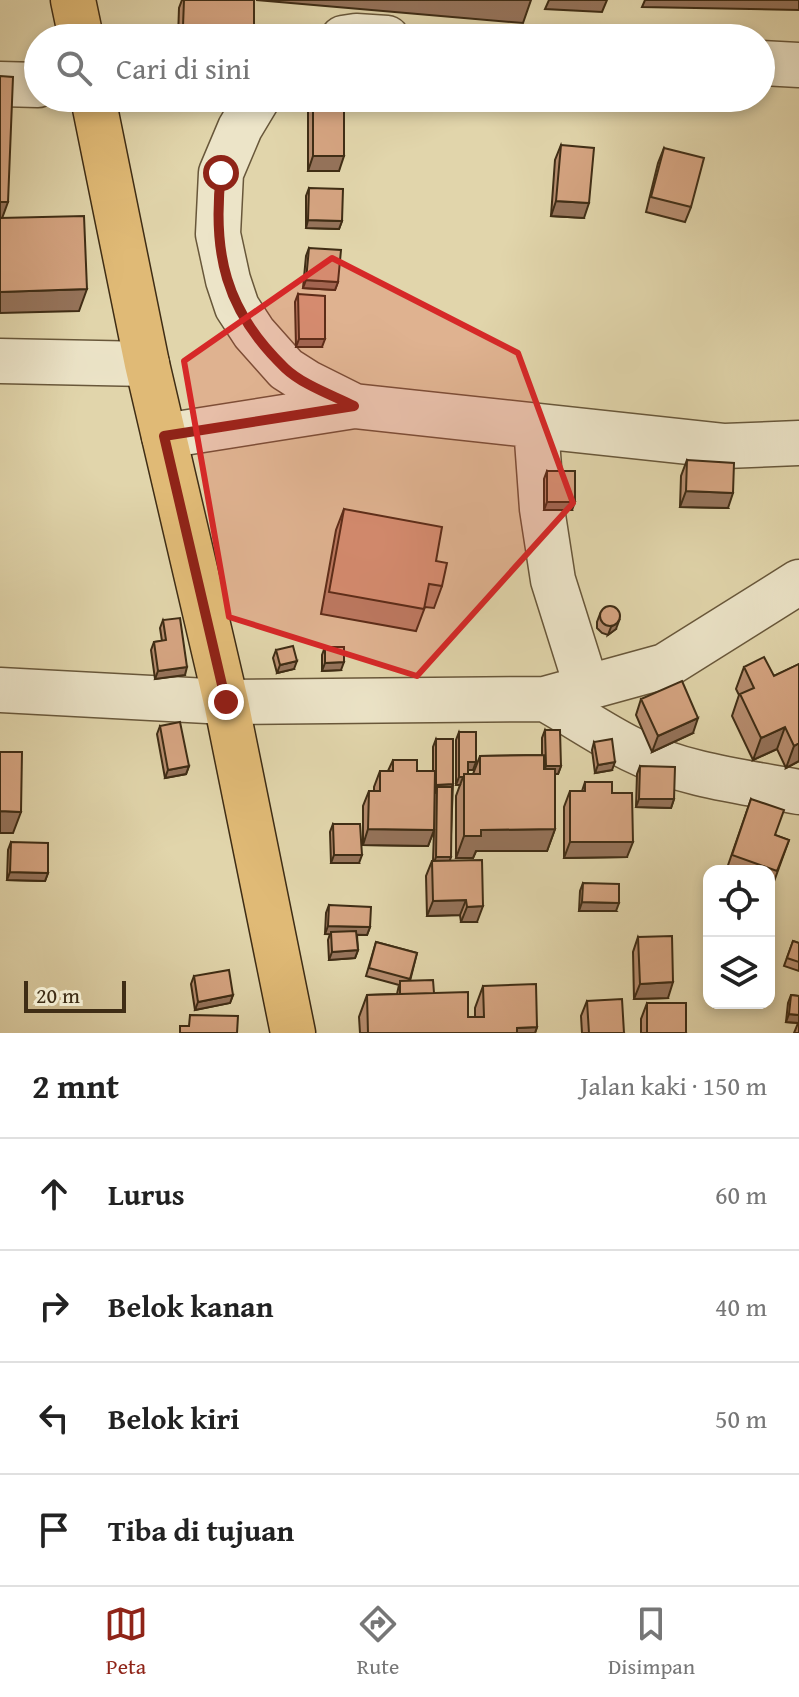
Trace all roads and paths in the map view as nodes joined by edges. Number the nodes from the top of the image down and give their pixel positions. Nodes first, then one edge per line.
1 (73, 0) edge
2 (78, 24) edge
3 (775, 64) edge
4 (799, 65) edge
5 (0, 84) edge
6 (24, 85) edge
7 (96, 112) edge
8 (250, 112) edge
9 (0, 361) edge
10 (147, 364) junction
11 (354, 406) junction
12 (536, 426) junction
13 (164, 436) junction
14 (799, 443) edge
15 (799, 582) edge
16 (587, 688) junction
17 (0, 690) edge
18 (545, 699) junction
19 (226, 702) junction
20 (799, 792) edge
21 (293, 1033) edge

1 - 2 main road
3 - 4 street
5 - 6 street
7 - 10 main road
8 - 11 street
9 - 10 street
10 - 13 main road
11 - 12 street
11 - 13 street
12 - 14 street
12 - 16 street
13 - 19 main road
15 - 16 street
16 - 18 street
17 - 19 street
18 - 19 street
18 - 20 street
19 - 21 main road

